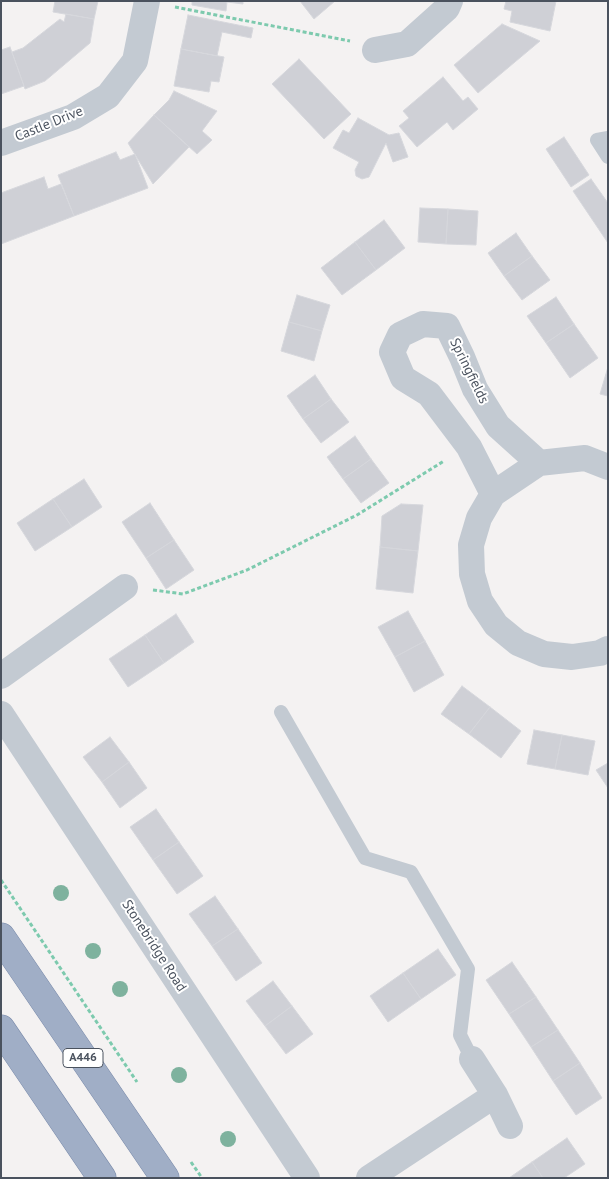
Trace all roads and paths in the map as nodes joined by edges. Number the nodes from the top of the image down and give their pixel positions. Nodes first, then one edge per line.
1 (450, 1) edge
2 (147, 2) edge
3 (375, 50) joint
4 (608, 138) edge
5 (1, 143) edge
6 (608, 157) edge
7 (469, 447) junction
8 (539, 463) junction
9 (608, 468) edge
10 (493, 494) junction
11 (125, 587) joint
12 (608, 649) edge
13 (1, 676) edge
14 (281, 712) dead end
15 (1, 714) edge
16 (1, 880) edge
17 (1, 937) edge
18 (1, 1029) edge
19 (472, 1058) joint
20 (141, 1087) dead end
21 (495, 1095) junction
22 (510, 1126) dead end
23 (191, 1161) dead end
24 (102, 1178) edge
25 (165, 1178) edge
26 (202, 1178) edge
27 (307, 1178) edge
28 (368, 1178) edge

1 - 3 street
2 - 3 path
2 - 5 street, Castle Drive
4 - 6 lane
7 - 8 street, Springfields
7 - 10 street, Springfields
7 - 11 path
8 - 9 street
8 - 10 street
10 - 12 street
11 - 13 street
14 - 19 lane
15 - 27 street, Stonebridge Road
16 - 20 path
17 - 25 highway, A446
18 - 24 highway
19 - 21 street
21 - 22 street
21 - 28 street
23 - 26 path

